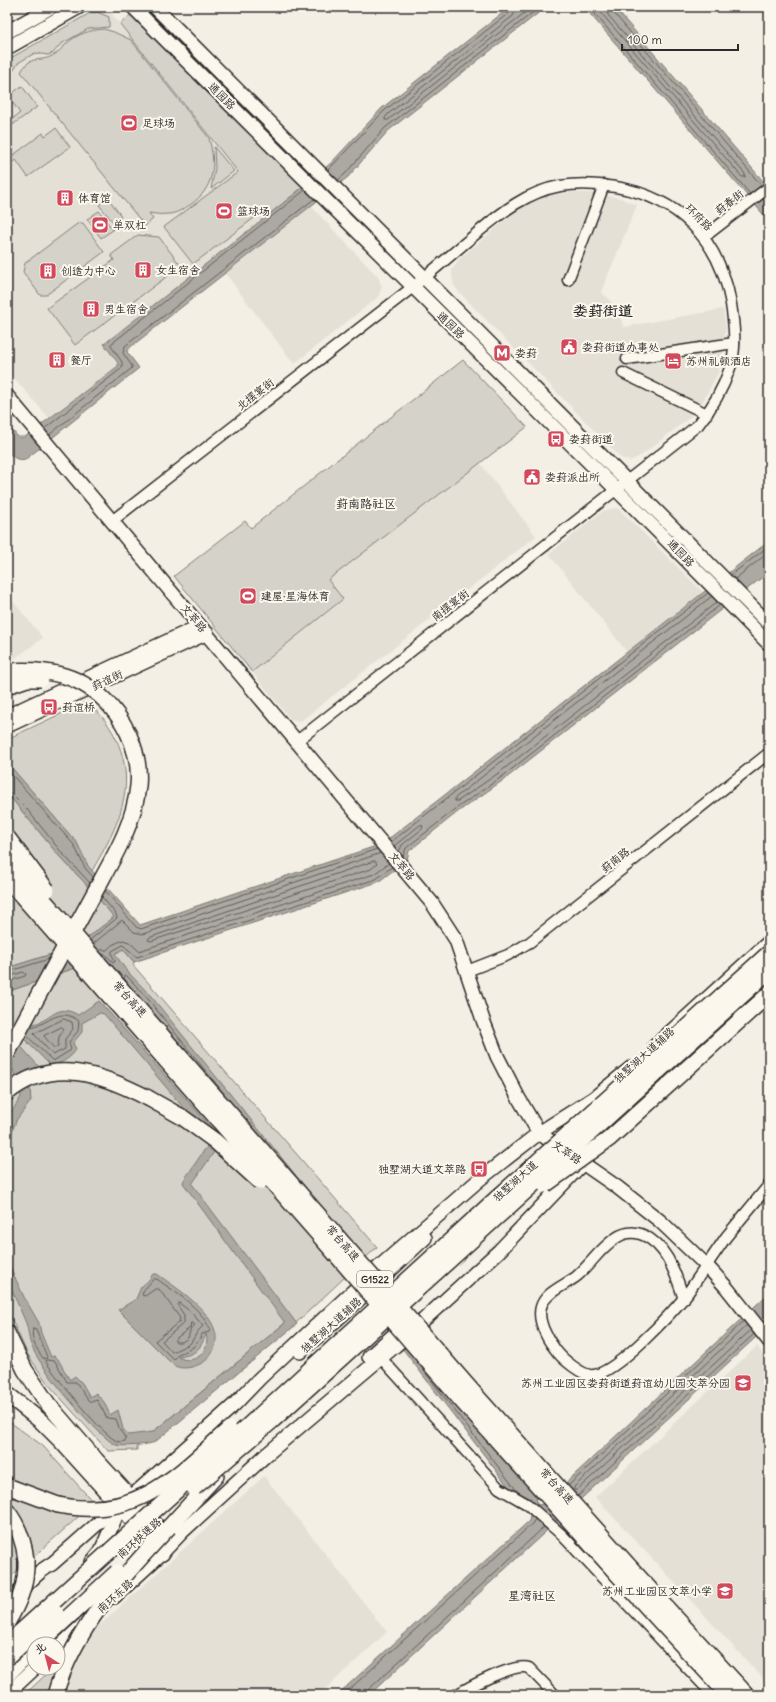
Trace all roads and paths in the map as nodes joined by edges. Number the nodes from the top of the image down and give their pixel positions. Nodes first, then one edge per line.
1 (51, 7) edge
2 (79, 7) edge
3 (133, 7) edge
4 (155, 7) edge
5 (7, 32) edge
6 (7, 48) edge
7 (604, 185) junction
8 (769, 187) edge
9 (704, 237) junction
10 (424, 276) junction
11 (568, 280) dead end
12 (412, 287) junction
13 (734, 343) junction
14 (627, 359) dead end
15 (623, 373) dead end
16 (7, 396) edge
17 (707, 414) junction
18 (622, 484) junction
19 (112, 521) junction
20 (714, 578) junction
21 (769, 624) edge
22 (204, 630) junction
23 (769, 644) edge
24 (7, 671) edge
25 (7, 686) edge
26 (7, 716) edge
27 (7, 726) edge
28 (297, 741) junction
29 (769, 753) edge
30 (7, 838) edge
31 (7, 858) edge
32 (7, 879) edge
33 (769, 942) edge
34 (769, 953) edge
35 (467, 971) junction
36 (769, 971) edge
37 (769, 984) edge
38 (769, 994) edge
39 (151, 1022) junction
40 (7, 1040) edge
41 (7, 1054) edge
42 (7, 1093) edge
43 (594, 1098) junction
44 (578, 1126) junction
45 (539, 1133) junction
46 (583, 1163) junction
47 (769, 1185) edge
48 (495, 1218) junction
49 (706, 1265) junction
50 (684, 1299) junction
51 (7, 1333) edge
52 (768, 1339) edge
53 (392, 1343) junction
54 (381, 1358) junction
55 (7, 1394) edge
56 (461, 1400) junction
57 (268, 1416) junction
58 (238, 1451) junction
59 (266, 1455) junction
60 (7, 1477) edge
61 (7, 1486) edge
62 (47, 1502) junction
63 (125, 1502) junction
64 (7, 1511) edge
65 (169, 1527) junction
66 (167, 1548) junction
67 (53, 1563) junction
68 (7, 1602) edge
69 (7, 1610) edge
70 (7, 1623) edge
71 (48, 1636) edge
72 (7, 1638) edge
73 (66, 1641) edge
74 (7, 1644) edge
75 (26, 1656) edge
76 (7, 1658) edge
77 (7, 1675) edge
78 (27, 1676) edge
79 (7, 1694) edge
80 (55, 1695) edge
81 (456, 1695) edge
82 (556, 1695) edge
83 (713, 1695) edge
84 (728, 1695) edge
85 (747, 1695) edge

1 - 5 main road
2 - 6 main road
3 - 12 main road, 通园路
4 - 10 main road, 通园路
7 - 9 street, 环府路
7 - 10 street, 环府路
7 - 11 street
8 - 9 street, 葑春街
9 - 13 street, 环府路
10 - 12 street, 环府路
10 - 18 main road, 通园路
12 - 18 main road, 通园路
12 - 19 street, 北摆宴街
13 - 14 street
13 - 17 street, 环府路
15 - 17 street
16 - 19 main road, 文萃路
17 - 18 street, 环府路
18 - 20 main road, 通园路
18 - 28 street, 南摆宴街
19 - 22 main road, 文萃路
20 - 21 main road, 通园路
20 - 23 main road, 通园路
22 - 26 main road, 葑谊街
22 - 27 main road, 葑谊街
22 - 28 main road, 文萃路
24 - 41 highway, bridge
25 - 40 highway, bridge
28 - 35 main road, 文萃路
29 - 35 street, 葑南路
30 - 39 highway, bridge
31 - 39 highway, 常台高速 / G1522, bridge
32 - 56 highway, 常台高速 / G1522, bridge
33 - 43 main road, 独墅湖大道辅路
34 - 44 highway, 独墅湖大道, bridge
35 - 45 main road, 文萃路
36 - 48 highway, 独墅湖大道, bridge
37 - 46 main road
38 - 48 highway, bridge
39 - 85 highway, 常台高速 / G1522, bridge
42 - 56 highway, bridge
43 - 45 main road, 独墅湖大道辅路
43 - 46 main road
44 - 57 highway, 独墅湖大道, bridge
44 - 62 highway, bridge
45 - 46 main road, 文萃路
45 - 63 main road, 独墅湖大道辅路, bridge
46 - 49 main road, 文萃路
46 - 53 main road, bridge
47 - 49 street
48 - 57 highway, 独墅湖大道, bridge
49 - 50 street
49 - 52 main road, 文萃路
50 - 50 street
51 - 63 highway
53 - 54 main road
53 - 59 main road
54 - 59 main road
54 - 83 street
55 - 63 highway
56 - 84 highway, 常台高速 / G1522, bridge
57 - 58 highway, 南环快速路, bridge
57 - 74 highway, 南环快速路, bridge
58 - 65 highway, bridge
58 - 76 highway, 南环快速路, bridge
59 - 66 main road
60 - 62 highway
61 - 62 highway
63 - 66 highway
63 - 67 main road
63 - 72 main road
64 - 70 highway, bridge
65 - 71 highway, bridge
65 - 80 highway, bridge
66 - 73 main road, 南环东路
67 - 68 main road
67 - 69 main road
75 - 77 highway
78 - 79 main road
81 - 82 street

